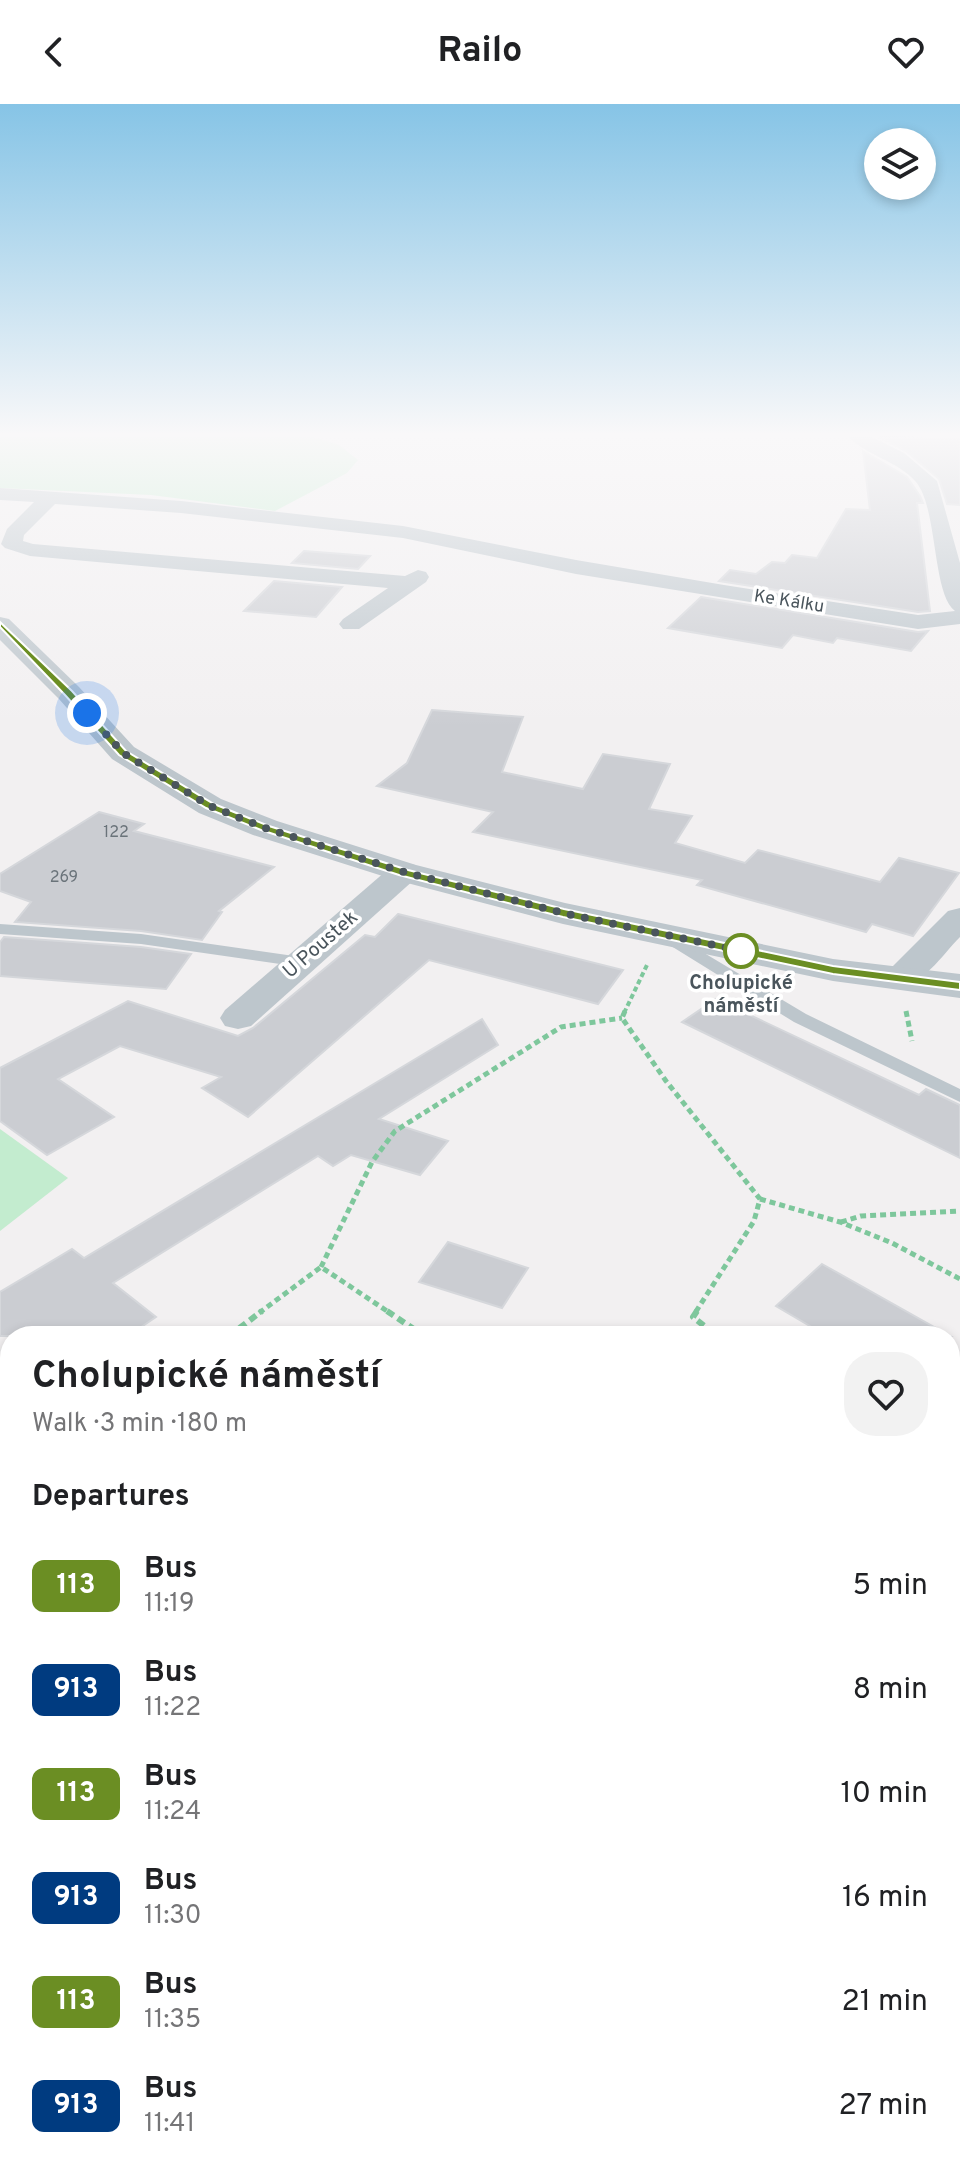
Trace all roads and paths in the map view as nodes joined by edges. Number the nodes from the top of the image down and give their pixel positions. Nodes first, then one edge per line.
1 (14, 534) edge
2 (412, 534) edge
3 (943, 534) edge
4 (468, 544) junction
5 (408, 583) junction
6 (958, 607) edge
7 (351, 624) dead end
8 (0, 625) edge
9 (404, 872) junction
10 (960, 918) edge
11 (0, 929) edge
12 (669, 937) junction
13 (301, 962) junction
14 (899, 979) junction
15 (960, 986) edge
16 (238, 1018) dead end
17 (622, 1018) junction
18 (919, 1077) junction
19 (960, 1096) edge
20 (760, 1199) junction
21 (960, 1211) edge
22 (840, 1222) junction
23 (321, 1267) junction
24 (960, 1279) edge
25 (242, 1326) edge
26 (409, 1326) edge
27 (704, 1326) edge

1 - 5 street
2 - 4 street, Ke Kálku
3 - 6 street
4 - 5 street
4 - 6 street, Ke Kálku
5 - 7 street
8 - 9 street
9 - 12 street
9 - 13 street, U Poustek
10 - 14 street
11 - 13 lane
12 - 14 street
12 - 17 path
12 - 18 lane
13 - 16 street, U Poustek
14 - 15 street
14 - 18 path
17 - 20 path
17 - 23 path
18 - 19 lane
20 - 22 path
20 - 27 path
21 - 22 path
22 - 24 path
23 - 25 path
23 - 26 path

